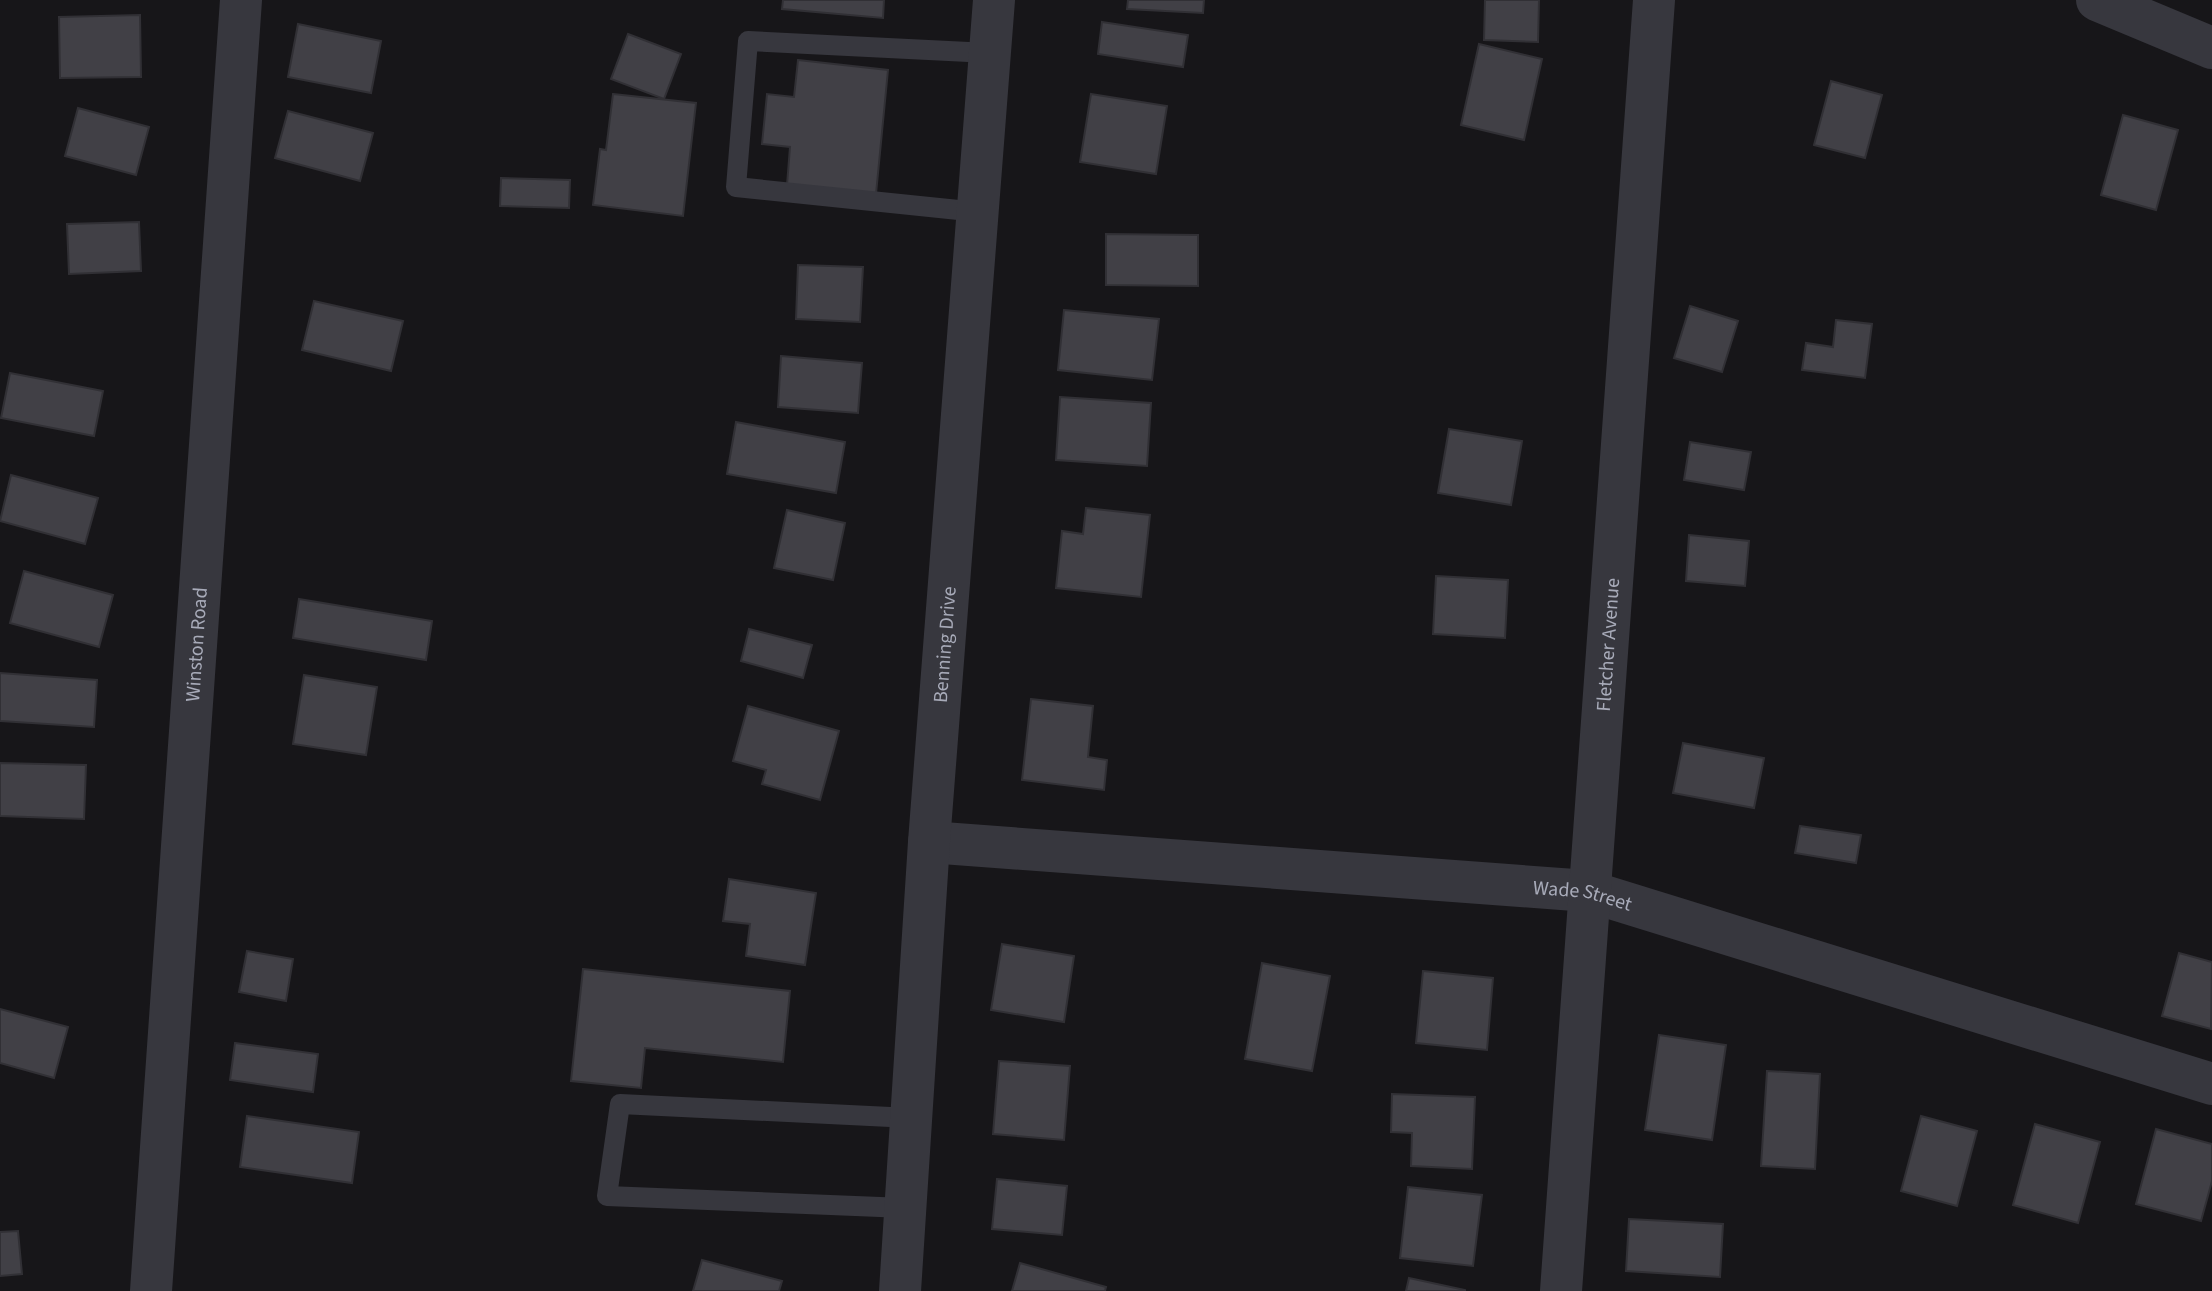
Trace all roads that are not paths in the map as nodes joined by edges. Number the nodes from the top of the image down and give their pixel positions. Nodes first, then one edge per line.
1 (241, 0) edge
2 (994, 0) edge
3 (1654, 0) edge
4 (2097, 0) edge
5 (2212, 48) edge
6 (989, 53) junction
7 (978, 212) junction
8 (929, 842) junction
9 (1588, 891) junction
10 (2212, 1084) edge
11 (911, 1118) junction
12 (905, 1208) junction
13 (151, 1291) edge
14 (900, 1291) edge
15 (1561, 1291) edge

1 - 13 street, Winston Road
2 - 6 street, Benning Drive
3 - 9 street, Fletcher Avenue
4 - 5 street
6 - 7 street, Benning Drive
6 - 7 lane
7 - 8 street, Benning Drive
8 - 9 street, Wade Street
8 - 11 street, Benning Drive
9 - 10 street, Wade Street
9 - 15 street, Fletcher Avenue
11 - 12 street, Benning Drive
11 - 12 lane
12 - 14 street, Benning Drive

